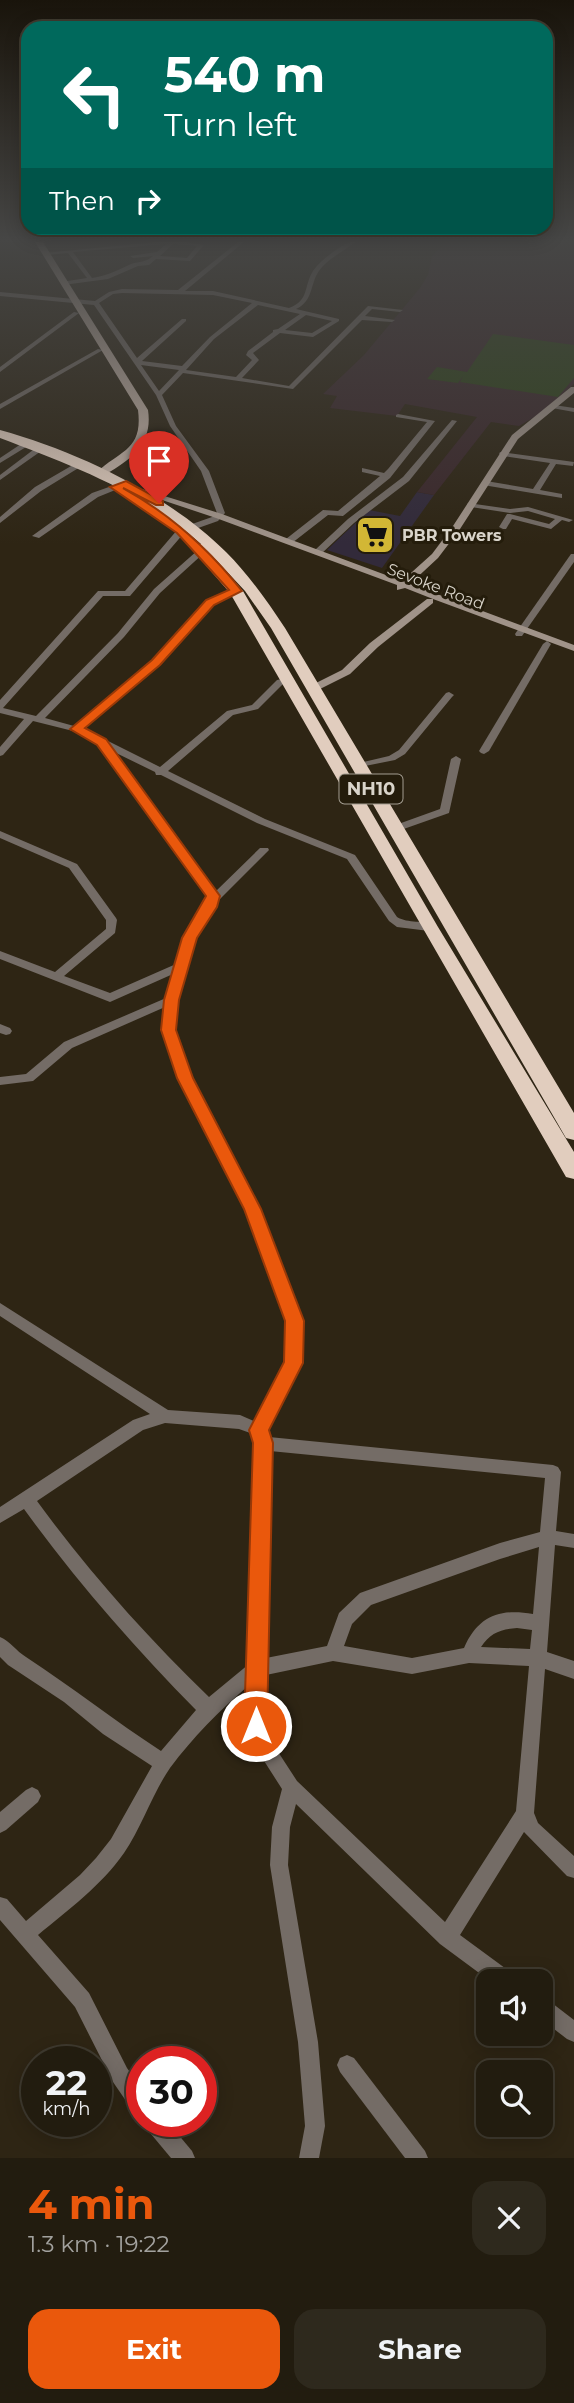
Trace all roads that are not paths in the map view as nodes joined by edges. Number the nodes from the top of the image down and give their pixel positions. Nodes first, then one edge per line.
1 (31, 343) edge
2 (96, 343) edge
3 (99, 343) edge
4 (124, 343) edge
5 (159, 343) edge
6 (208, 343) edge
7 (261, 343) edge
8 (336, 343) edge
9 (100, 350) junction
10 (138, 362) junction
11 (0, 370) edge
12 (182, 370) junction
13 (237, 380) junction
14 (574, 388) edge
15 (159, 395) junction
16 (0, 407) edge
17 (554, 407) junction
18 (574, 410) edge
19 (398, 416) dead end
20 (454, 421) dead end
21 (0, 432) edge
22 (34, 447) junction
23 (503, 454) junction
24 (59, 456) junction
25 (0, 461) edge
26 (554, 461) junction
27 (573, 464) edge
28 (92, 468) junction
29 (365, 470) dead end
30 (387, 476) junction
31 (0, 478) edge
32 (486, 483) junction
33 (126, 487) junction
34 (535, 492) junction
35 (559, 496) dead end
36 (471, 505) junction
37 (512, 513) junction
38 (214, 516) junction
39 (565, 519) dead end
40 (0, 521) edge
41 (503, 527) dead end
42 (187, 528) junction
43 (36, 536) dead end
44 (289, 541) junction
45 (201, 552) junction
46 (318, 552) junction
47 (574, 556) edge
48 (401, 587) junction
49 (236, 591) junction
50 (430, 601) junction
51 (522, 631) junction
52 (547, 644) junction
53 (574, 648) edge
54 (574, 654) edge
55 (288, 679) junction
56 (312, 689) junction
57 (449, 695) dead end
58 (0, 708) edge
59 (35, 718) junction
60 (76, 729) junction
61 (101, 742) junction
62 (484, 751) dead end
63 (0, 753) edge
64 (456, 759) dead end
65 (358, 766) junction
66 (159, 773) junction
67 (394, 829) junction
68 (0, 834) edge
69 (264, 850) dead end
70 (213, 900) junction
71 (429, 927) junction
72 (0, 955) edge
73 (183, 965) junction
74 (56, 977) junction
75 (171, 1000) junction
76 (0, 1081) edge
77 (574, 1132) edge
78 (574, 1171) edge
79 (0, 1309) edge
80 (165, 1416) junction
81 (261, 1437) junction
82 (27, 1500) junction
83 (0, 1516) edge
84 (549, 1537) junction
85 (574, 1541) edge
86 (541, 1624) junction
87 (0, 1645) edge
88 (333, 1653) junction
89 (469, 1655) junction
90 (538, 1658) junction
91 (256, 1669) junction
92 (574, 1670) edge
93 (208, 1709) junction
94 (163, 1763) junction
95 (291, 1787) junction
96 (32, 1796) dead end
97 (526, 1814) junction
98 (0, 1824) edge
99 (574, 1869) edge
100 (0, 1906) edge
101 (26, 1933) junction
102 (447, 1937) junction
103 (490, 1969) edge
104 (553, 2016) edge
105 (574, 2032) edge
106 (347, 2065) dead end
107 (126, 2084) edge
108 (167, 2137) edge
109 (185, 2158) edge
110 (309, 2158) edge
111 (418, 2158) edge

1 - 11 street
2 - 9 main road
3 - 28 main road
4 - 10 street
5 - 10 street
6 - 12 street
7 - 13 street
8 - 13 street
9 - 16 street
9 - 28 main road
10 - 12 street
10 - 15 street
12 - 13 street
12 - 15 street
14 - 17 main road
15 - 38 street
17 - 18 street
17 - 23 main road
19 - 30 street
20 - 46 street
21 - 22 highway
21 - 24 highway
22 - 24 highway
22 - 25 street
22 - 31 street
23 - 26 street
23 - 32 main road
24 - 28 highway
26 - 27 street
26 - 34 street
28 - 33 highway
28 - 40 street
29 - 30 street
30 - 44 street
32 - 34 street
32 - 36 main road
33 - 38 main road, Sevoke Road
33 - 42 highway, NH10
33 - 42 highway
33 - 43 street
34 - 35 street
36 - 37 street
36 - 48 main road
37 - 39 street
37 - 41 street
38 - 42 street
38 - 44 main road, Sevoke Road
38 - 48 main road, Sevoke Road
42 - 45 highway
42 - 56 highway, NH10
42 - 58 street
44 - 46 main road, Sevoke Road
45 - 49 highway
45 - 59 street
46 - 48 main road, Sevoke Road
47 - 51 street
48 - 50 main road, Sevoke Road
48 - 51 main road, Sevoke Road
49 - 55 highway
49 - 60 street
50 - 51 main road, Sevoke Road
50 - 56 main road
51 - 52 main road, Sevoke Road
51 - 53 main road, Sevoke Road
52 - 54 main road, Sevoke Road
52 - 62 street
55 - 66 street
55 - 71 highway
56 - 65 highway, NH10
57 - 65 street
58 - 59 street
59 - 60 street
59 - 63 street
60 - 61 street
61 - 66 street
61 - 70 street
64 - 67 street
65 - 67 highway, NH10
66 - 71 street
67 - 77 highway, NH10
68 - 74 street
69 - 70 street
70 - 73 street
71 - 78 highway
72 - 74 street
73 - 74 street
73 - 75 street
75 - 76 street
75 - 81 street
79 - 80 street
80 - 81 street
80 - 82 street
81 - 84 street
81 - 91 street
82 - 83 street
82 - 93 street
84 - 85 street
84 - 86 street
84 - 88 street
86 - 89 street
86 - 90 street
87 - 94 street
88 - 89 street
88 - 91 street
89 - 90 street
90 - 92 street
90 - 97 street
91 - 93 street
91 - 95 street
93 - 94 street
94 - 101 street
95 - 102 street
95 - 110 street
96 - 98 street
97 - 99 street
97 - 102 street
100 - 101 street
101 - 107 street
102 - 103 street
104 - 105 street
106 - 111 street
108 - 109 street

